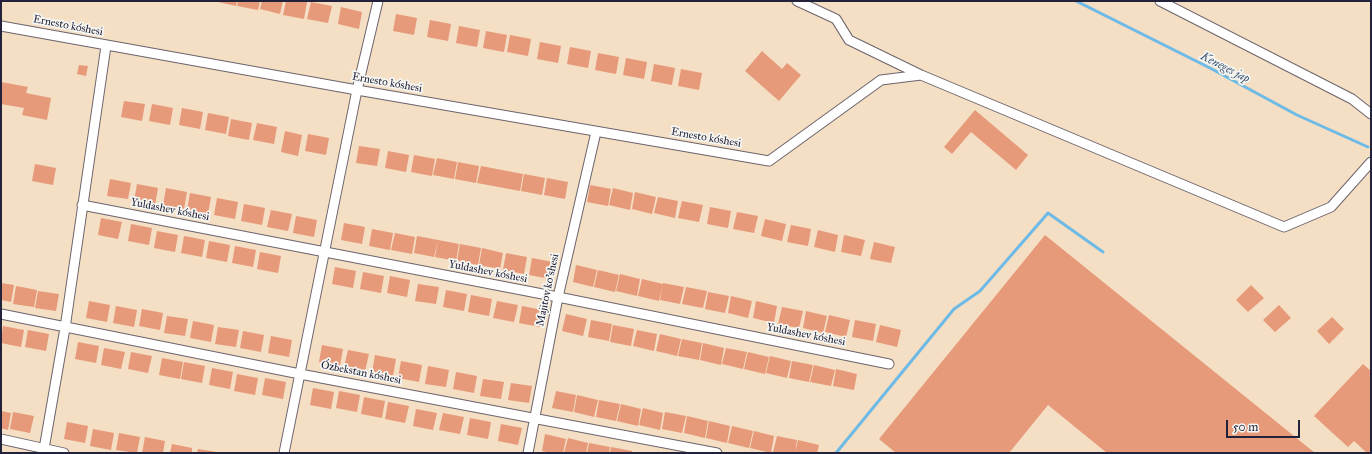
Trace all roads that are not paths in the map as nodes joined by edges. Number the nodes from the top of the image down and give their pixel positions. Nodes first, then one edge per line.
1 (378, 1) edge
2 (797, 1) edge
3 (1160, 1) edge
4 (1, 26) edge
5 (106, 46) junction
6 (921, 75) junction
7 (357, 90) junction
8 (1371, 114) edge
9 (596, 132) junction
10 (1371, 162) edge
11 (82, 205) junction
12 (324, 252) junction
13 (558, 297) junction
14 (1, 314) edge
15 (64, 328) junction
16 (889, 364) dead end
17 (300, 374) junction
18 (534, 418) junction
19 (1, 439) edge
20 (44, 449) junction
21 (64, 453) edge
22 (284, 453) edge
23 (528, 453) edge
24 (717, 453) edge

1 - 7 street
2 - 6 street
3 - 8 street
4 - 5 street, Ernesto kóshesi
5 - 7 street, Ernesto kóshesi
5 - 11 street
6 - 9 street, Ernesto kóshesi
6 - 10 street
7 - 9 street, Ernesto kóshesi
7 - 12 street
9 - 13 street, Majitov ko'shesi
11 - 12 street, Yuldashev kóshesi
11 - 15 street
12 - 13 street, Yuldashev kóshesi
12 - 17 street
13 - 16 street, Yuldashev kóshesi
13 - 18 street, Majitov ko'shesi
14 - 15 street, Ózbekstan kóshesi
15 - 17 street, Ózbekstan kóshesi
15 - 20 street
17 - 18 street, Ózbekstan kóshesi
17 - 22 street
18 - 23 street, Majitov ko'shesi
18 - 24 street, Ózbekstan kóshesi
19 - 20 street
20 - 21 street

